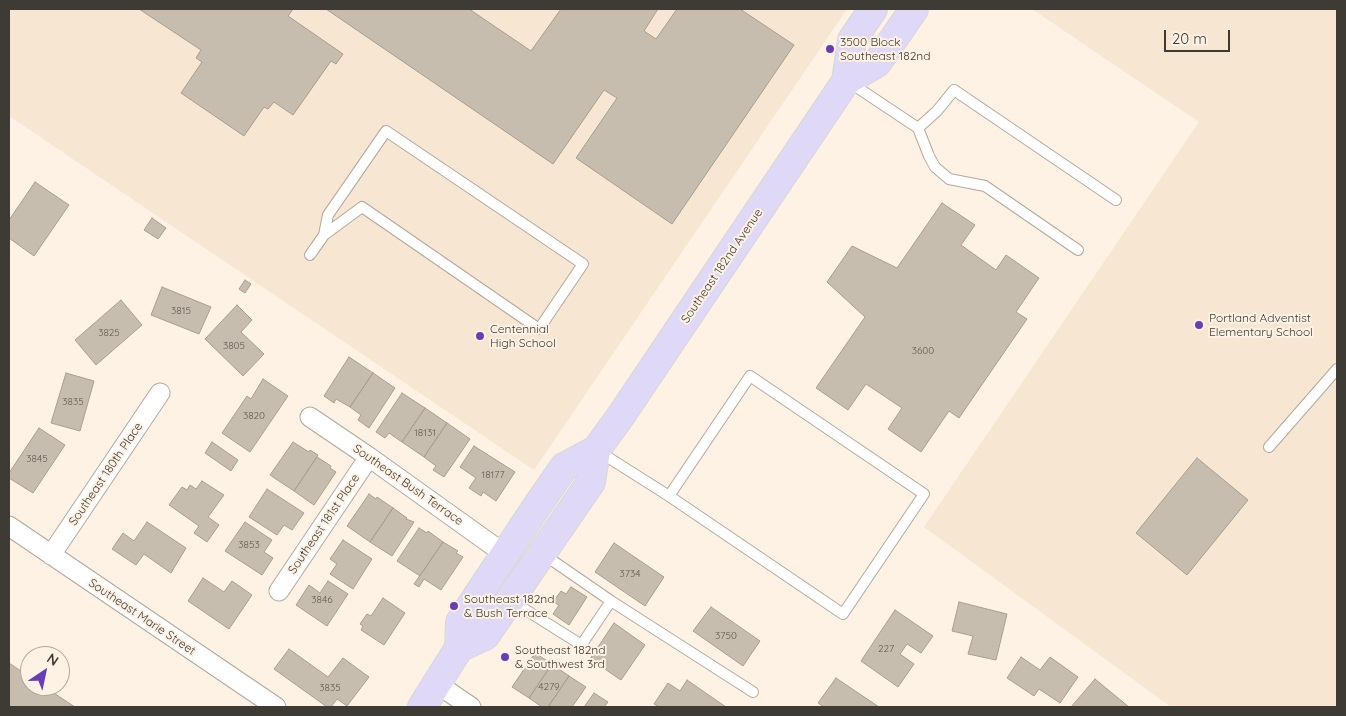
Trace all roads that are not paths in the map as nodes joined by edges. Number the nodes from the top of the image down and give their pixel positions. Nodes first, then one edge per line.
1 (873, 9) edge
2 (893, 9) edge
3 (914, 9) edge
4 (853, 76) junction
5 (918, 128) junction
6 (1116, 200) dead end
7 (324, 235) junction
8 (1078, 250) dead end
9 (310, 255) dead end
10 (1337, 369) edge
11 (160, 394) dead end
12 (310, 417) dead end
13 (1269, 447) dead end
14 (596, 450) junction
15 (369, 457) junction
16 (669, 496) junction
17 (9, 526) edge
18 (542, 553) junction
19 (506, 554) junction
20 (51, 555) junction
21 (279, 591) dead end
22 (510, 600) junction
23 (611, 602) junction
24 (459, 648) junction
25 (436, 683) junction
26 (752, 692) dead end
27 (276, 707) edge
28 (422, 707) edge
29 (471, 707) edge

1 - 4 main road, Southeast 182nd Avenue
2 - 4 main road
3 - 4 main road, Southeast 182nd Avenue
4 - 5 lane
4 - 14 main road, Southeast 182nd Avenue
5 - 6 lane
5 - 8 lane
7 - 7 lane
7 - 9 lane
10 - 13 lane
11 - 20 street, Southeast 180th Place
12 - 15 street, Southeast Bush Terrace
14 - 16 lane
14 - 18 main road, Southeast 182nd Avenue
14 - 19 main road, Southeast 182nd Avenue
15 - 19 street, Southeast Bush Terrace
15 - 21 street, Southeast 181st Place
16 - 16 lane
17 - 20 street, Southeast Marie Street
18 - 22 main road, Southeast 182nd Avenue
18 - 23 lane
19 - 24 main road, Southeast 182nd Avenue
20 - 27 street, Southeast Marie Street
22 - 23 lane
22 - 24 main road, Southeast 182nd Avenue
23 - 26 lane
24 - 25 main road
25 - 28 main road
25 - 29 street

